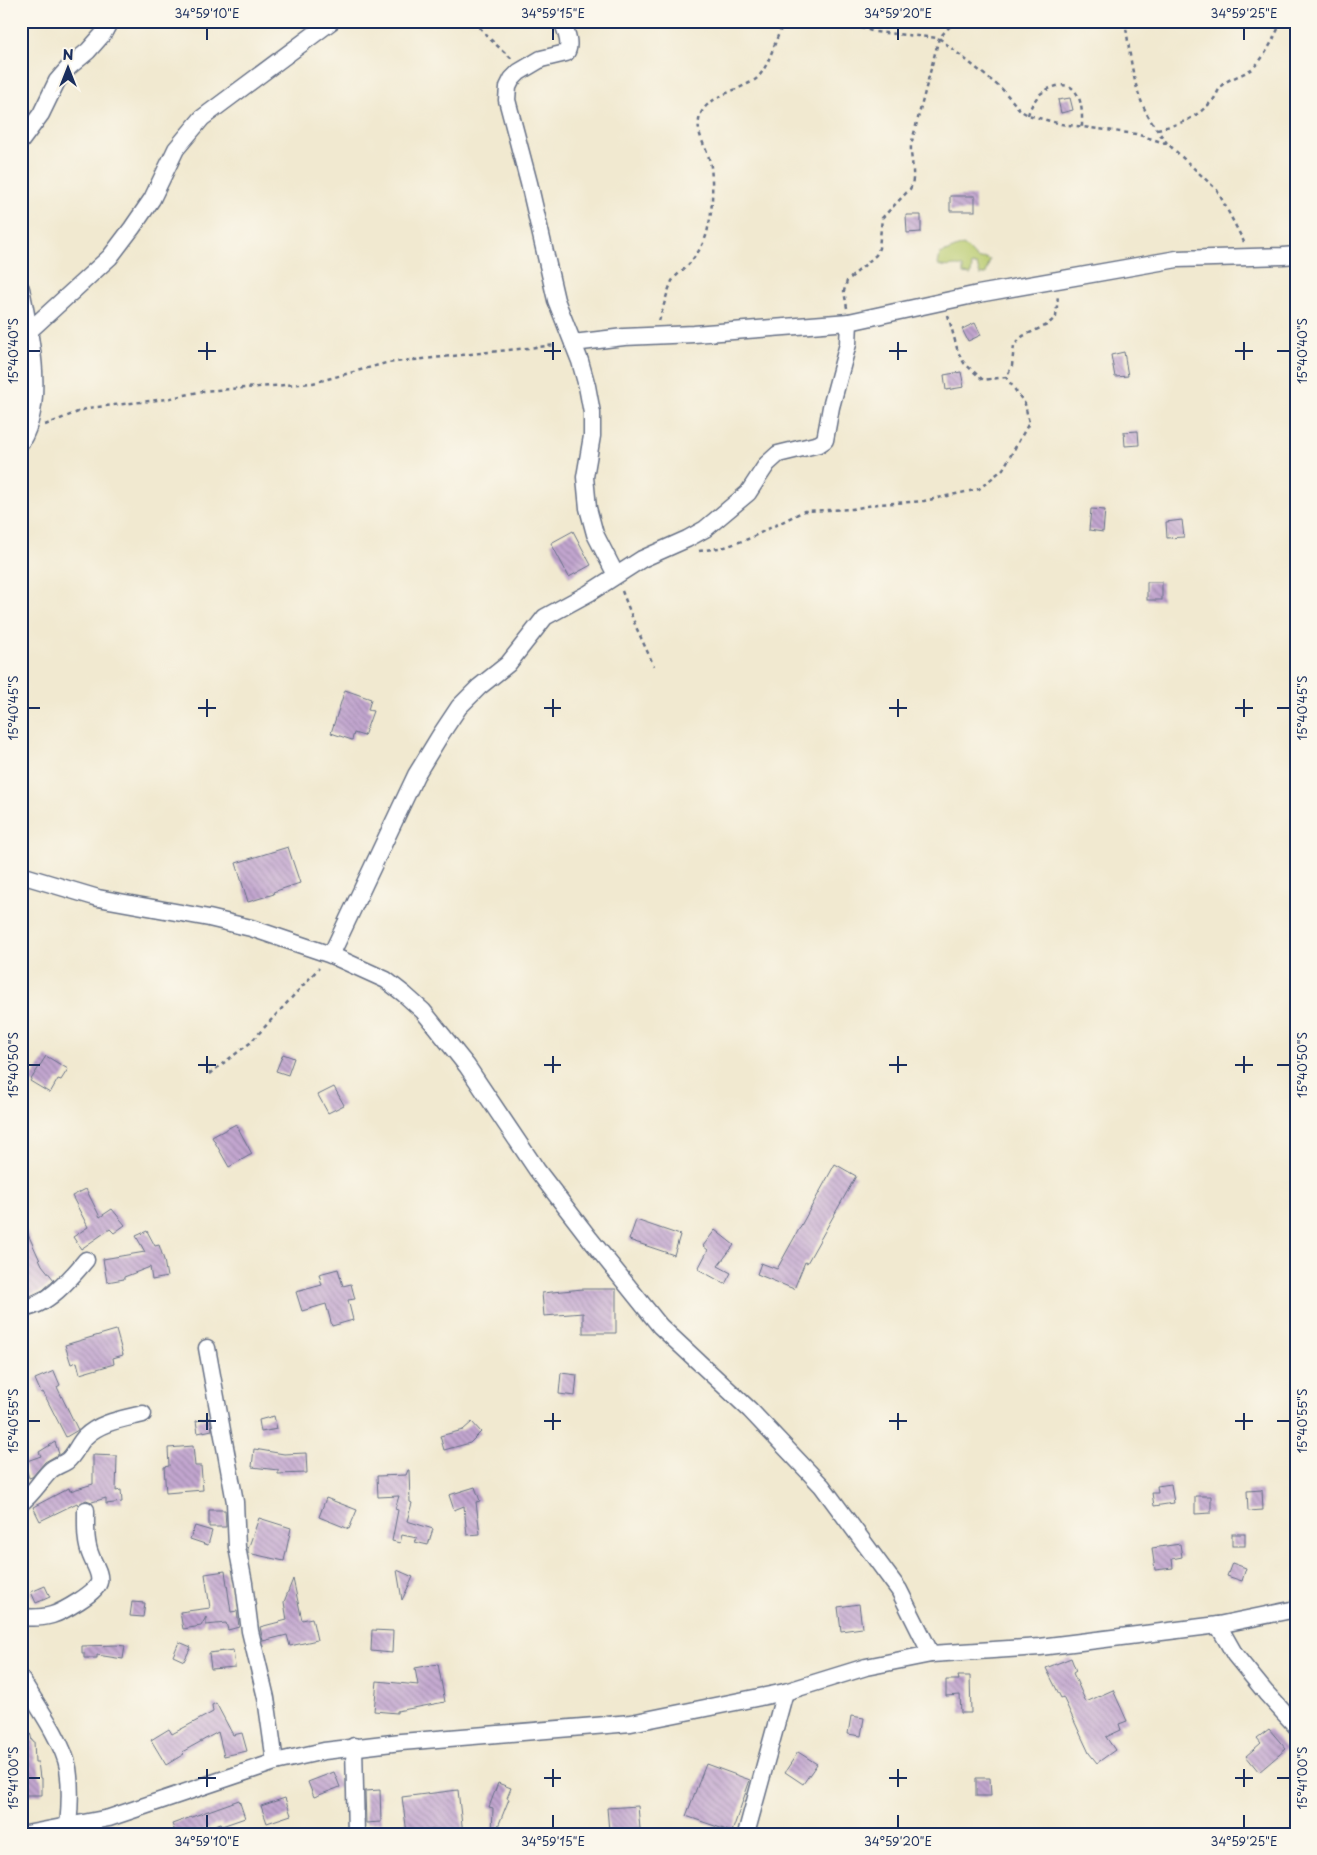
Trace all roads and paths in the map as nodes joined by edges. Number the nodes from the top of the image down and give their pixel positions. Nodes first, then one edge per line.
1 (110, 21) edge
2 (332, 21) edge
3 (475, 21) edge
4 (562, 21) edge
5 (785, 21) edge
6 (837, 21) edge
7 (955, 21) edge
8 (1125, 21) edge
9 (1281, 21) edge
10 (939, 38) junction
11 (519, 72) junction
12 (1028, 115) junction
13 (1082, 127) junction
14 (1157, 129) junction
15 (21, 141) edge
16 (1168, 144) junction
17 (1296, 255) edge
18 (1250, 257) junction
19 (1054, 280) junction
20 (21, 289) edge
21 (946, 301) junction
22 (660, 318) dead end
23 (849, 322) junction
24 (28, 332) junction
25 (573, 343) junction
26 (1006, 377) junction
27 (24, 437) edge
28 (695, 552) dead end
29 (616, 575) junction
30 (654, 666) dead end
31 (21, 875) edge
32 (331, 955) junction
33 (209, 1074) dead end
34 (86, 1260) dead end
35 (21, 1308) edge
36 (207, 1348) dead end
37 (143, 1414) dead end
38 (21, 1503) edge
39 (86, 1510) dead end
40 (1296, 1610) edge
41 (21, 1618) edge
42 (1218, 1625) junction
43 (931, 1654) junction
44 (21, 1679) edge
45 (785, 1692) junction
46 (1296, 1726) edge
47 (354, 1746) junction
48 (275, 1762) junction
49 (68, 1826) junction
50 (26, 1834) edge
51 (356, 1834) edge
52 (746, 1834) edge

1 - 15 street
2 - 24 street
3 - 11 path
4 - 11 street
5 - 22 path
6 - 10 path
7 - 10 path
8 - 14 path
9 - 14 path
10 - 12 path
10 - 23 path
11 - 25 street
12 - 13 path
12 - 13 path
13 - 16 path
14 - 16 path
16 - 18 path
17 - 18 street
18 - 19 street
19 - 21 street
19 - 26 path
20 - 24 street
21 - 23 street
21 - 26 path
23 - 25 street
23 - 29 street
24 - 27 street
25 - 27 path
25 - 29 street
26 - 28 path
29 - 30 path
29 - 32 street
31 - 32 street
32 - 33 path
32 - 43 street
34 - 35 street
36 - 48 street
37 - 38 street
39 - 41 street
40 - 42 street
42 - 43 street
42 - 46 street
43 - 45 street
44 - 49 street
45 - 47 street
45 - 52 street
47 - 48 street
47 - 51 street
48 - 49 street
49 - 50 street

